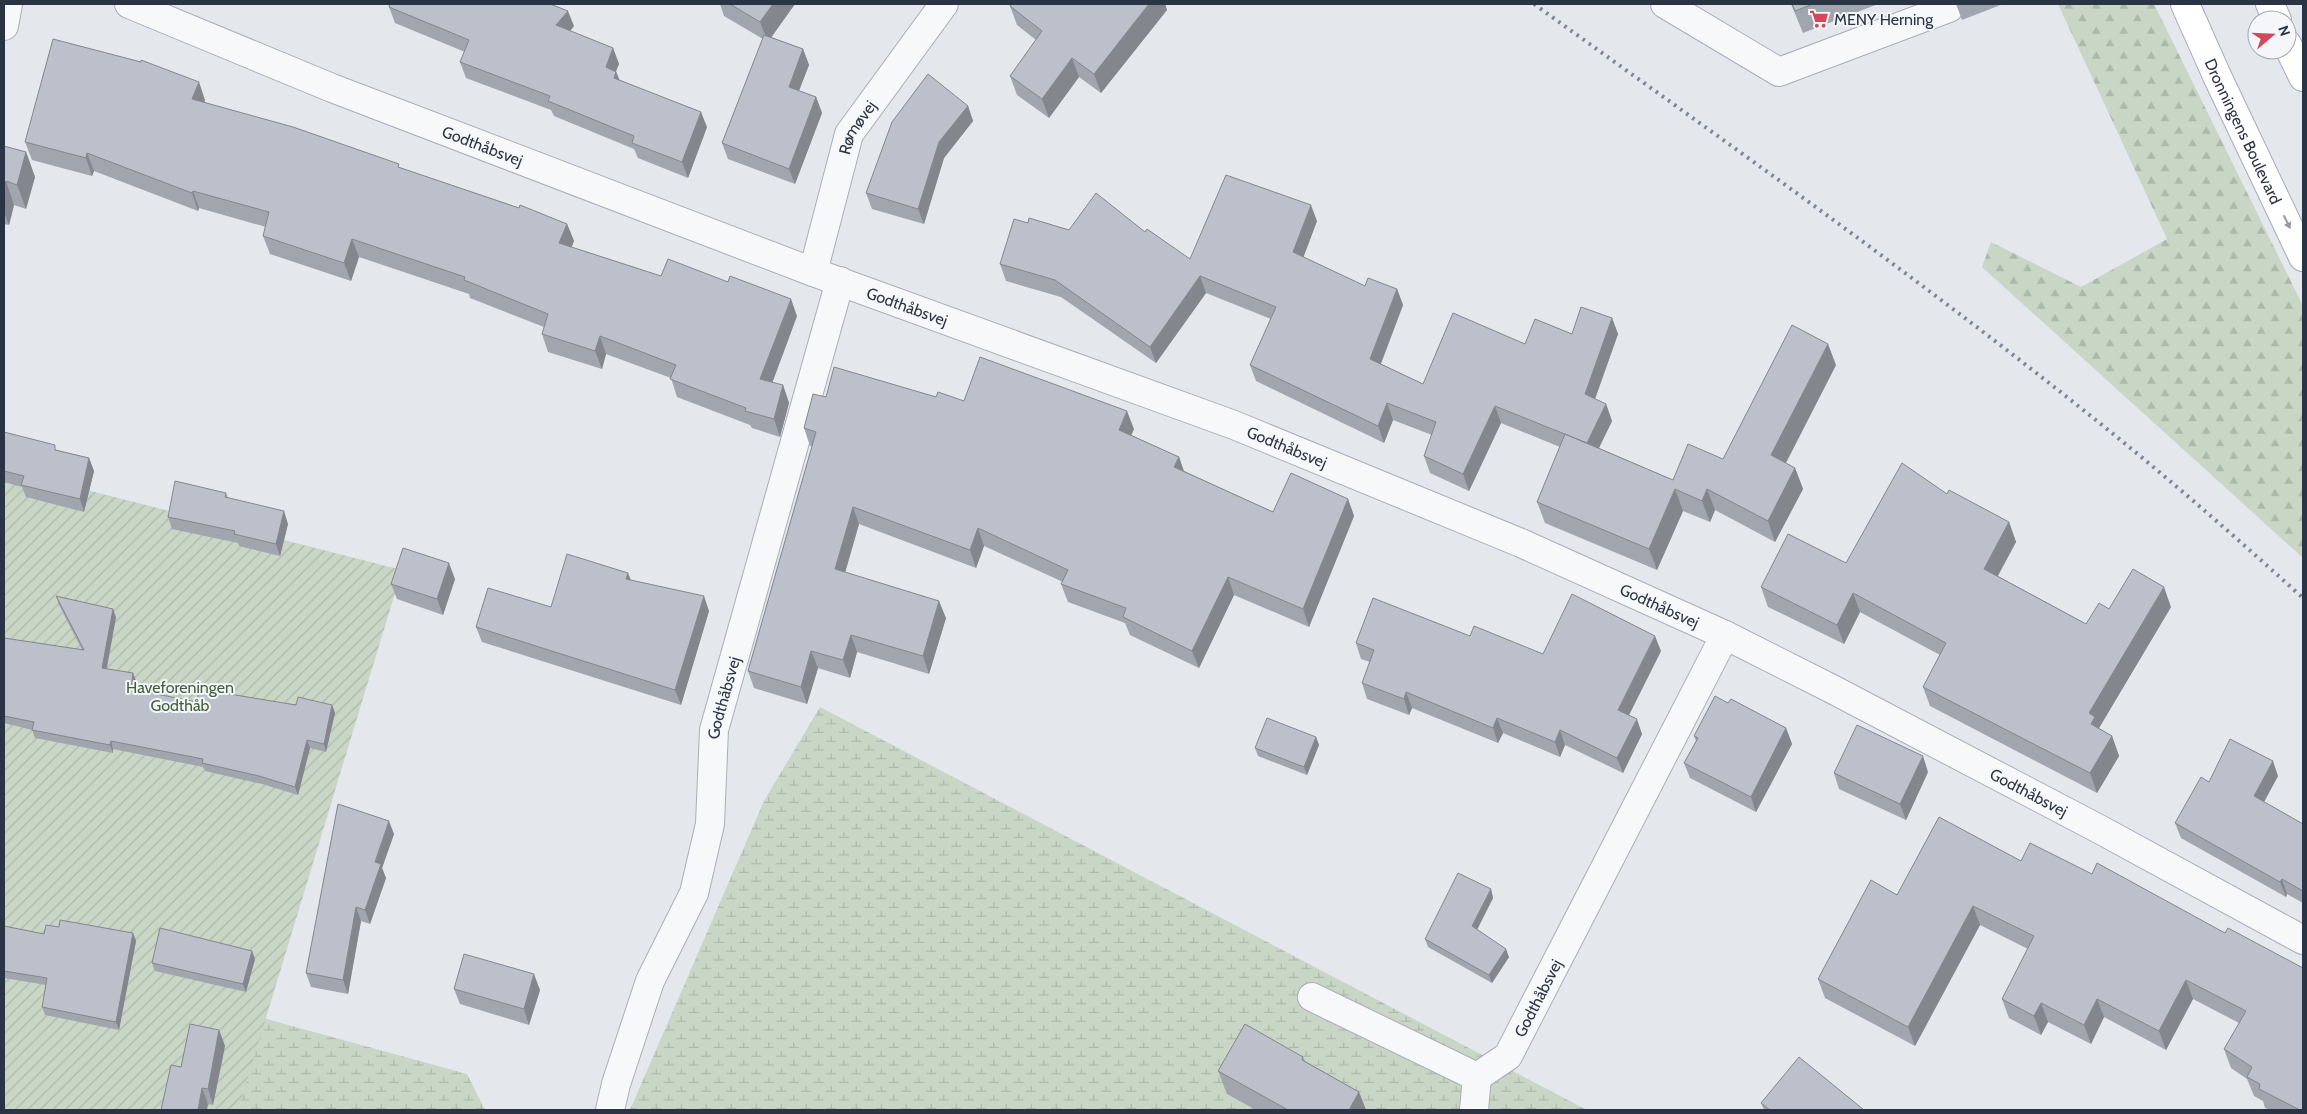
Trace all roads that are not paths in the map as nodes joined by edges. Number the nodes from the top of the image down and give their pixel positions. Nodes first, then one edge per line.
1 (8, 4) edge
2 (129, 4) edge
3 (943, 4) edge
4 (1665, 4) edge
5 (2185, 4) edge
6 (1949, 8) dead end
7 (4, 26) edge
8 (2295, 60) edge
9 (2303, 77) edge
10 (2303, 257) edge
11 (813, 272) junction
12 (840, 281) junction
13 (1725, 635) junction
14 (2303, 940) edge
15 (1312, 997) dead end
16 (1471, 1098) edge
17 (610, 1110) edge

1 - 7 street
2 - 11 street, Godthåbsvej
3 - 11 street, Rømøvej
4 - 6 street
5 -> 10 main road, Dronningens Boulevard
8 - 9 main road
11 - 12 street, Godthåbsvej
12 - 13 street, Godthåbsvej
12 - 17 street, Godthåbsvej
13 - 14 street, Godthåbsvej
13 - 16 street, Godthåbsvej
15 - 16 street, Godthåbsvej

